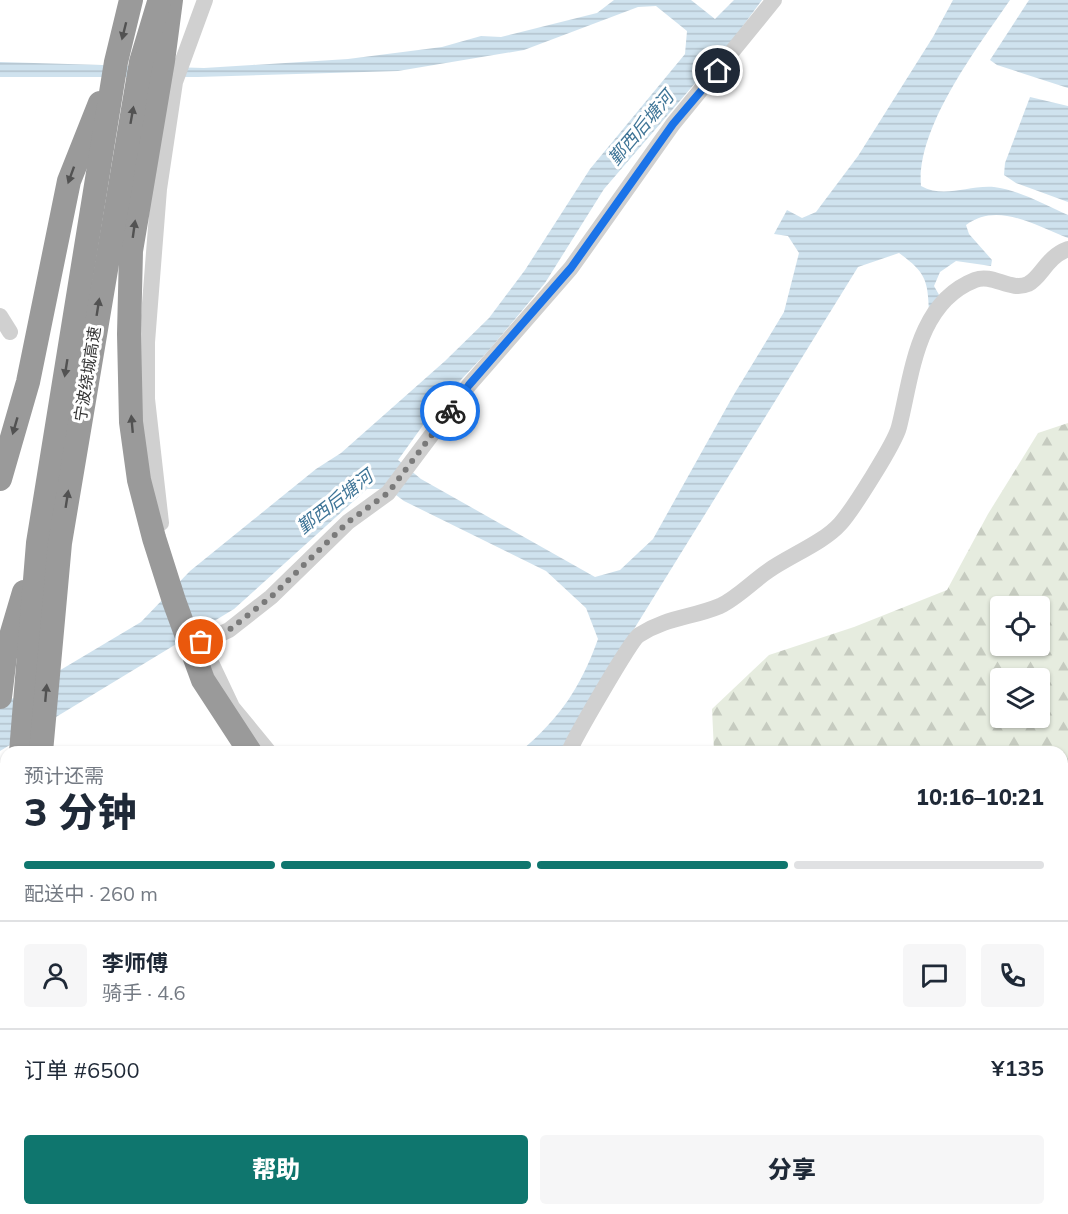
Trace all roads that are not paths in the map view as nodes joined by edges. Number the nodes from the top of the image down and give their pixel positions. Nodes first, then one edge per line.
1 (131, 0) edge
2 (160, 0) edge
3 (171, 0) edge
4 (205, 0) edge
5 (774, 0) edge
6 (116, 62) junction
7 (161, 63) junction
8 (1068, 249) edge
9 (0, 316) edge
10 (10, 332) dead end
11 (0, 479) edge
12 (38, 543) junction
13 (201, 642) junction
14 (0, 697) edge
15 (21, 746) edge
16 (42, 746) edge
17 (246, 746) edge
18 (264, 746) edge
19 (572, 746) edge

1 -> 6 highway, 宁波绕城高速
2 - 7 highway, 宁波绕城高速
3 - 7 highway
4 - 7 street
5 - 13 street
6 -> 11 highway
6 -> 12 highway, 宁波绕城高速
7 - 13 street
16 -> 7 highway, 宁波绕城高速
17 -> 7 highway
8 - 19 street
9 - 10 street
12 - 14 highway
12 - 15 highway, 宁波绕城高速
13 - 18 street

